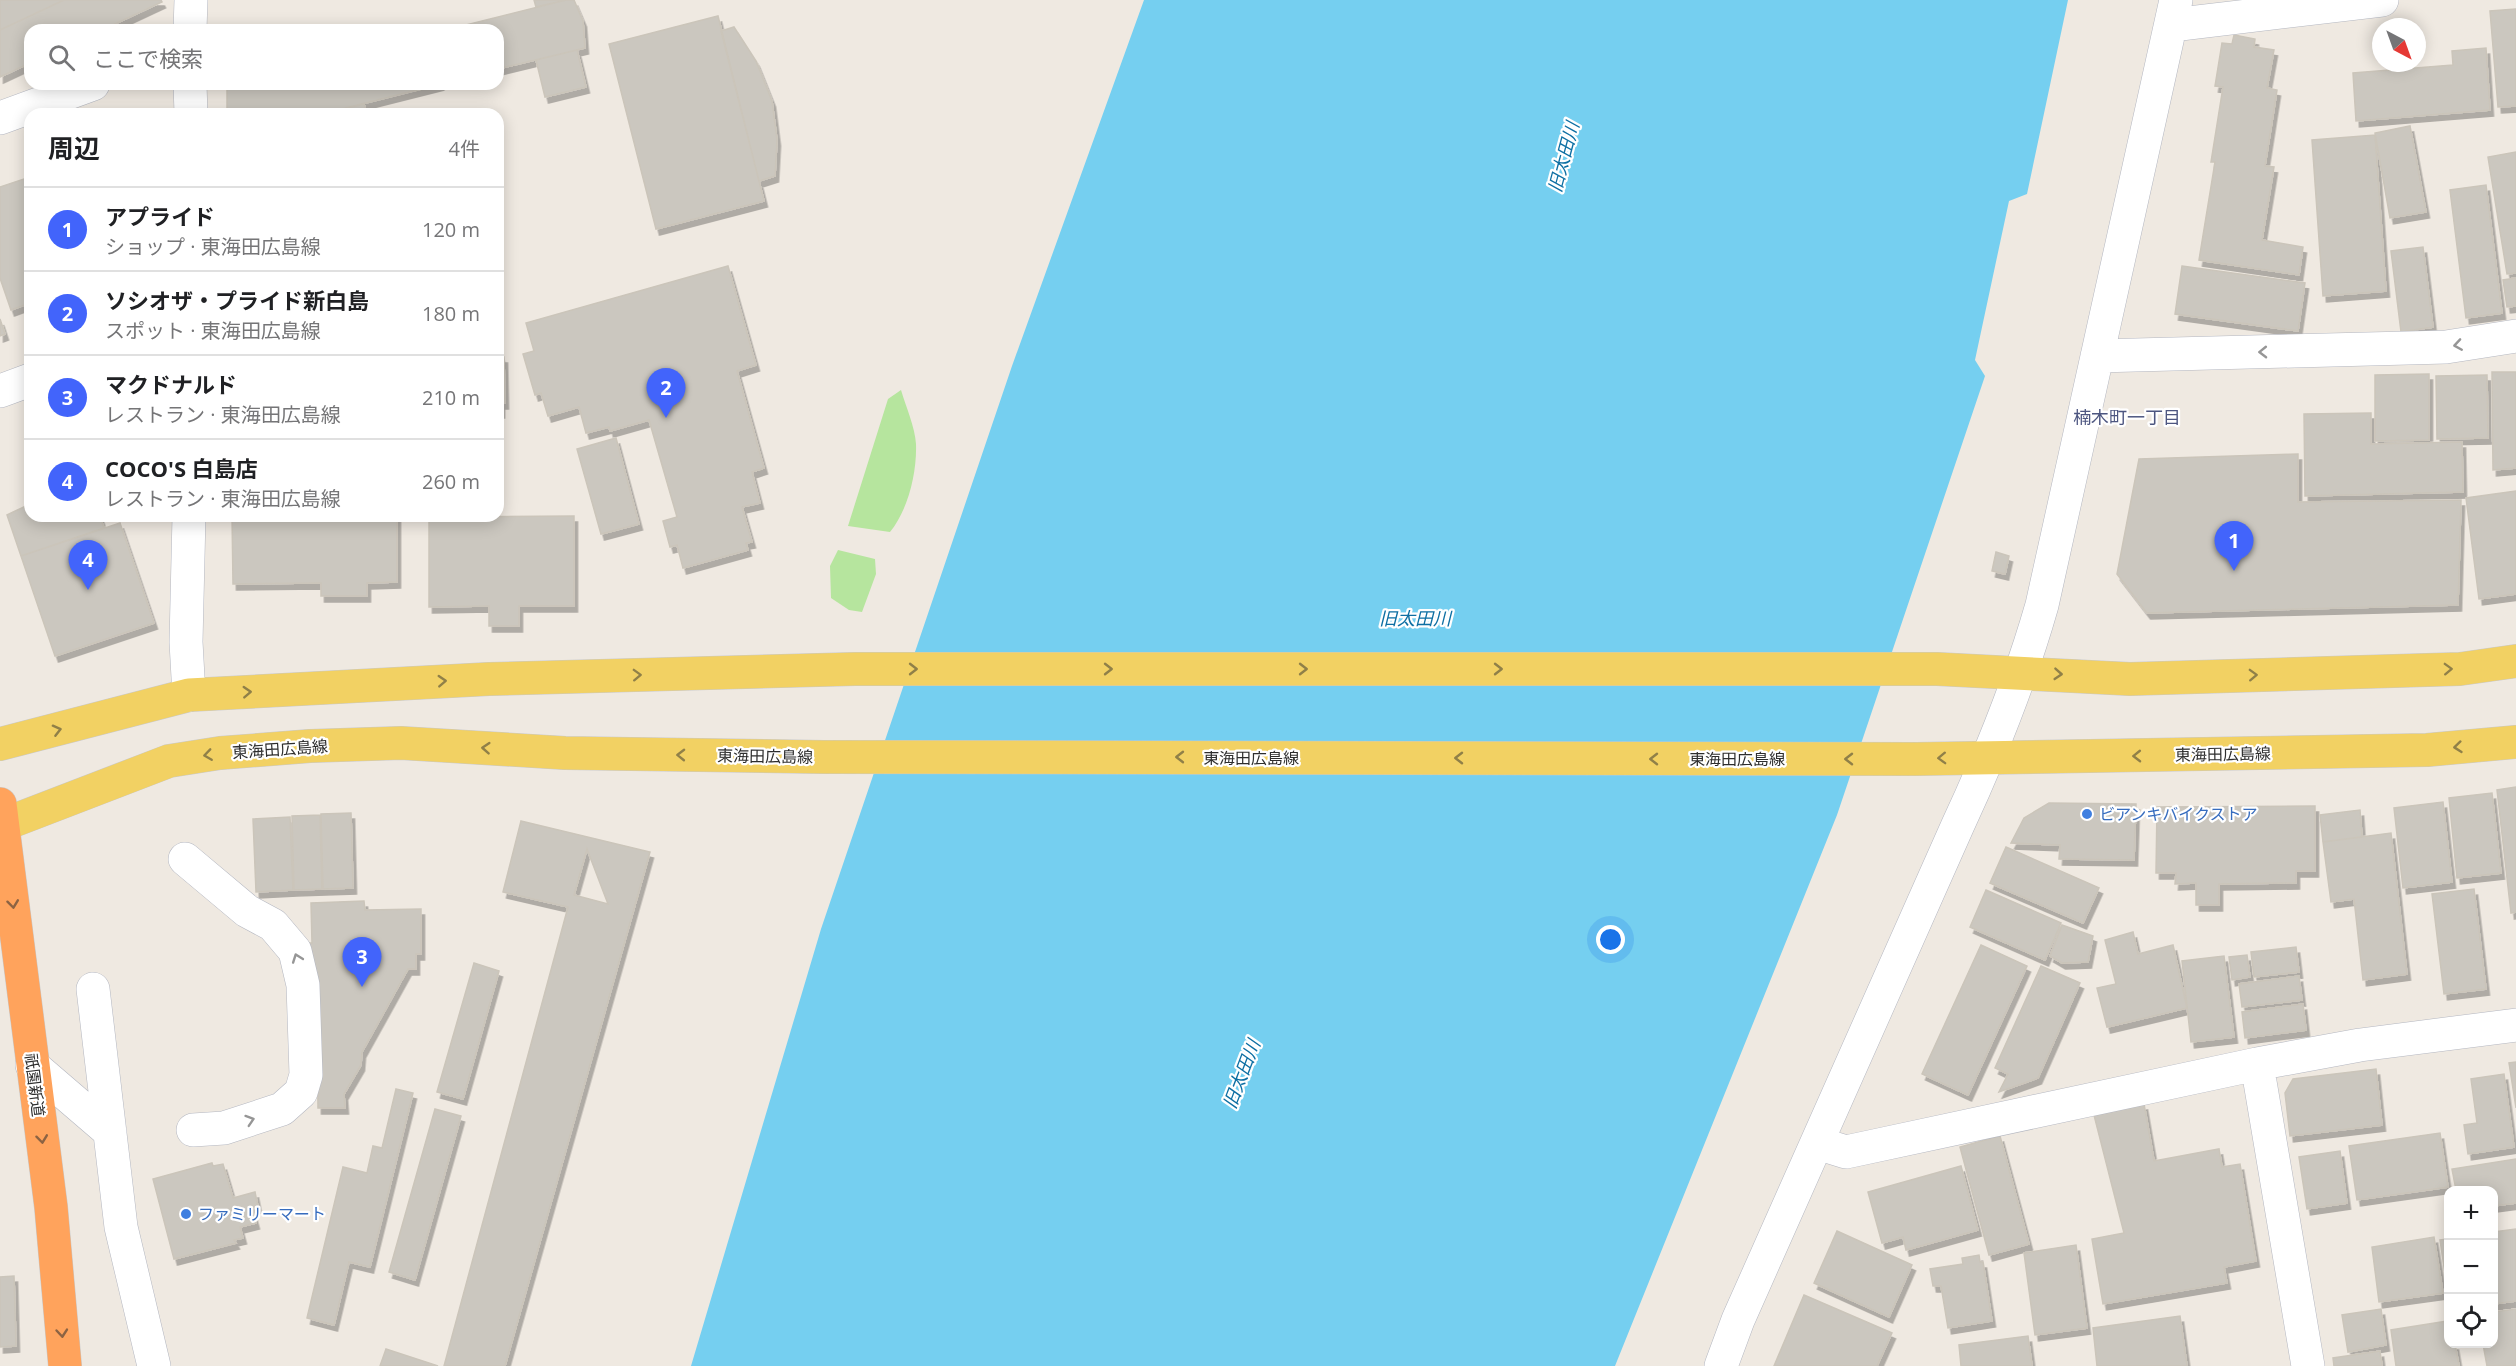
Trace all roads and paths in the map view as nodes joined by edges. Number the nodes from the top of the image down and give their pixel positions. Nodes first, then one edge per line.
1 (191, 0) edge
2 (2382, 0) edge
3 (2174, 13) edge
4 (190, 24) edge
5 (77, 90) edge
6 (190, 90) edge
7 (27, 108) edge
8 (191, 108) edge
9 (24, 109) edge
10 (0, 118) edge
11 (2516, 336) edge
12 (2097, 356) junction
13 (24, 383) edge
14 (0, 391) edge
15 (189, 522) edge
16 (2516, 661) edge
17 (2023, 672) junction
18 (189, 695) junction
19 (2516, 741) edge
20 (0, 744) edge
21 (1990, 757) junction
22 (1, 819) edge
23 (185, 859) dead end
24 (93, 989) dead end
25 (2516, 1025) edge
26 (2257, 1064) junction
27 (32, 1065) junction
28 (193, 1130) dead end
29 (110, 1132) junction
30 (1817, 1143) junction
31 (65, 1366) edge
32 (154, 1366) edge
33 (1721, 1366) edge
34 (2308, 1366) edge

1 - 4 street
2 - 3 street
3 - 12 street
5 - 7 street
6 - 8 street
9 - 10 street
11 -> 12 street
12 - 17 street
13 - 14 street
15 - 18 street
17 -> 16 main road
18 -> 17 main road
17 - 21 street
20 -> 18 main road
19 -> 21 main road, 東海田広島線
21 -> 22 main road, 東海田広島線
21 - 30 street
22 -> 27 highway, 祇園新道
28 -> 23 street
24 - 29 street
25 - 26 street
26 - 30 street
26 - 34 street
27 - 29 street
27 -> 31 highway, 祇園新道
29 - 32 street
30 - 33 street

